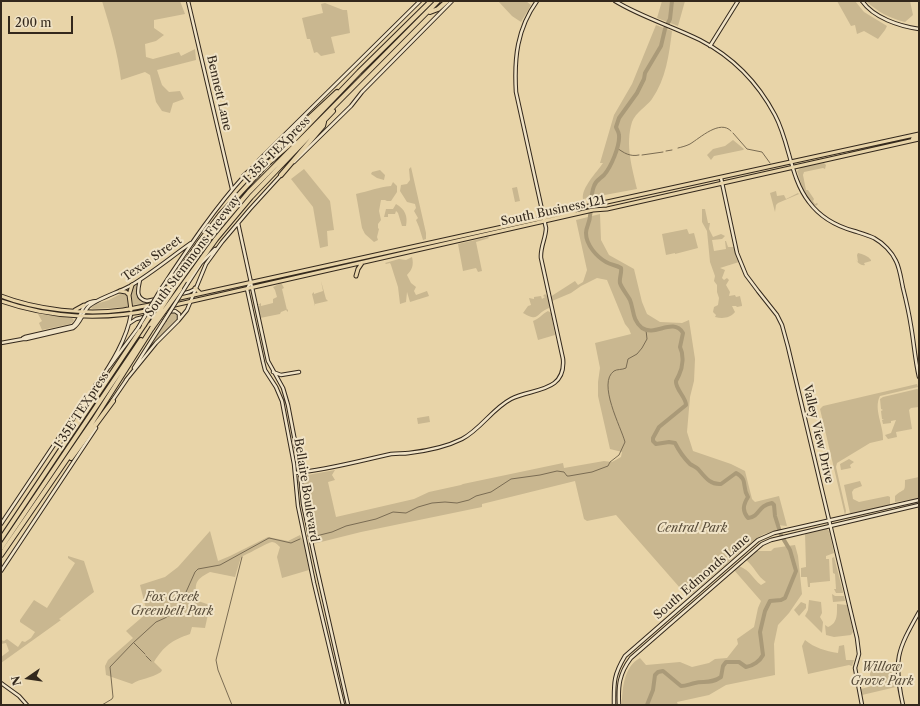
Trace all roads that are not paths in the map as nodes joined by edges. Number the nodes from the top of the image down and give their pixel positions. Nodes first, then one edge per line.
1 (188, 1) edge
2 (420, 1) edge
3 (431, 1) edge
4 (440, 1) edge
5 (447, 1) edge
6 (452, 1) edge
7 (538, 1) edge
8 (615, 1) edge
9 (738, 1) edge
10 (862, 1) edge
11 (430, 12) junction
12 (919, 29) edge
13 (710, 46) junction
14 (359, 72) junction
15 (326, 118) junction
16 (919, 136) edge
17 (850, 149) junction
18 (851, 154) junction
19 (792, 162) junction
20 (793, 167) junction
21 (281, 175) junction
22 (244, 176) junction
23 (721, 178) junction
24 (722, 183) junction
25 (248, 186) junction
26 (232, 189) junction
27 (544, 217) junction
28 (238, 222) junction
29 (545, 222) junction
30 (210, 238) junction
31 (193, 242) junction
32 (222, 242) junction
33 (362, 263) junction
34 (321, 268) junction
35 (315, 269) junction
36 (322, 272) junction
37 (316, 274) junction
38 (356, 276) dead end
39 (140, 279) junction
40 (251, 283) junction
41 (132, 285) junction
42 (195, 288) junction
43 (252, 288) junction
44 (224, 289) junction
45 (247, 289) junction
46 (163, 290) junction
47 (120, 291) junction
48 (202, 294) junction
49 (129, 295) junction
50 (1, 296) edge
51 (193, 296) junction
52 (215, 296) junction
53 (99, 300) junction
54 (1, 301) edge
55 (191, 302) junction
56 (84, 306) junction
57 (131, 308) junction
58 (74, 311) junction
59 (81, 311) junction
60 (86, 312) junction
61 (131, 314) junction
62 (79, 316) junction
63 (83, 316) junction
64 (178, 321) junction
65 (128, 326) junction
66 (151, 326) junction
67 (40, 335) junction
68 (1, 343) edge
69 (264, 345) junction
70 (259, 346) junction
71 (273, 371) junction
72 (300, 372) dead end
73 (103, 376) junction
74 (919, 377) edge
75 (118, 380) junction
76 (126, 380) junction
77 (97, 384) junction
78 (113, 401) junction
79 (85, 424) junction
80 (57, 455) junction
81 (295, 473) junction
82 (300, 473) junction
83 (44, 494) junction
84 (919, 500) edge
85 (919, 505) edge
86 (894, 506) junction
87 (895, 511) junction
88 (829, 521) junction
89 (1, 524) edge
90 (830, 526) junction
91 (1, 538) edge
92 (1, 548) edge
93 (1, 555) edge
94 (1, 571) edge
95 (919, 612) edge
96 (1, 683) edge
97 (27, 705) edge
98 (343, 705) edge
99 (348, 705) edge
100 (614, 705) edge
101 (619, 705) edge
102 (862, 705) edge
103 (903, 705) edge

1 - 26 main road, Bennett Lane
2 - 22 main road, South Stemmons Freeway
3 - 14 highway, South Stemmons Freeway
4 - 11 highway, South Stemmons Freeway
4 - 30 highway, I 35E TEXpress
5 - 11 highway
6 - 21 main road, South Stemmons Freeway
7 - 27 main road
8 - 13 main road
9 - 13 main road
10 - 12 main road
11 - 15 highway, South Stemmons Freeway
13 - 19 main road
14 - 22 highway
14 - 25 highway, South Stemmons Freeway
15 - 21 highway
15 - 66 highway, South Stemmons Freeway, bridge
16 - 17 main road, South Business 121
16 - 18 main road, South Business 121
17 - 18 main road
17 - 19 main road, South Business 121
18 - 20 main road, South Business 121
19 - 20 main road
19 - 23 main road, South Business 121
20 - 24 main road, South Business 121
20 - 74 main road
21 - 28 main road, South Stemmons Freeway
22 - 26 main road, South Stemmons Freeway
23 - 24 main road, Valley View Drive
23 - 27 main road, South Business 121
24 - 29 main road, South Business 121
24 - 88 main road, Valley View Drive
25 - 30 highway
25 - 46 highway, South Stemmons Freeway
26 - 31 main road, South Stemmons Freeway
27 - 29 main road
27 - 34 main road, South Business 121
28 - 32 main road, South Stemmons Freeway
28 - 40 main road, Bellaire Boulevard
29 - 33 main road, South Business 121
29 - 82 main road
30 - 66 highway, I 35E TEXpress, bridge
31 - 39 main road, Texas Street
31 - 46 main road, South Stemmons Freeway
32 - 42 main road, South Stemmons Freeway
32 - 76 main road, South Stemmons Freeway, bridge
33 - 36 main road, South Business 121
33 - 38 main road
34 - 35 main road, South Business 121
34 - 36 main road
35 - 37 main road
35 - 40 main road, South Business 121
36 - 37 main road, South Business 121
37 - 43 main road, South Business 121
39 - 41 main road, Texas Street
39 - 42 main road
40 - 43 main road, Bellaire Boulevard
40 - 44 main road, South Business 121
40 - 45 main road
41 - 47 main road, Texas Street
41 - 49 main road
42 - 48 main road
42 - 51 main road, South Stemmons Freeway
43 - 45 main road, South Business 121
43 - 69 main road, Bellaire Boulevard
44 - 48 main road, South Business 121
44 - 52 main road
45 - 52 main road, South Business 121
45 - 70 main road, Bellaire Boulevard
46 - 73 main road, South Stemmons Freeway, bridge
46 - 80 highway, South Stemmons Freeway, bridge
47 - 49 main road
47 - 53 main road, Texas Street
48 - 51 main road, South Business 121
49 - 57 main road
50 - 58 main road, South Business 121
51 - 55 main road, South Stemmons Freeway
51 - 57 main road, South Business 121
52 - 55 main road, South Business 121
53 - 56 main road, Texas Street
53 - 60 main road, Texas Street
54 - 62 main road, South Business 121
55 - 61 main road, South Business 121
55 - 64 main road, South Stemmons Freeway
56 - 58 main road
56 - 59 main road
57 - 60 main road, South Business 121
57 - 61 main road
58 - 59 main road, South Business 121
59 - 60 main road, South Business 121
59 - 62 main road
60 - 63 main road, Texas Street
61 - 63 main road, South Business 121
61 - 65 main road, South Stemmons Freeway
62 - 63 main road, South Business 121
62 - 67 main road
63 - 67 main road, Texas Street
64 - 65 main road
64 - 76 main road, South Stemmons Freeway
65 - 73 main road, South Stemmons Freeway
66 - 75 highway, South Stemmons Freeway
66 - 79 highway, I 35E TEXpress
67 - 68 main road
69 - 70 main road
69 - 71 main road, Bellaire Boulevard
70 - 81 main road, Bellaire Boulevard
71 - 72 main road
71 - 82 main road, Bellaire Boulevard
73 - 77 main road, South Stemmons Freeway
75 - 79 highway
75 - 83 highway, South Stemmons Freeway
76 - 78 main road, South Stemmons Freeway
77 - 80 highway
77 - 89 main road, South Stemmons Freeway
78 - 83 highway
78 - 94 main road, South Stemmons Freeway
79 - 92 highway, I 35E TEXpress
80 - 91 highway, South Stemmons Freeway
81 - 82 main road
81 - 98 main road, Bellaire Boulevard
82 - 99 main road, Bellaire Boulevard
83 - 93 highway, South Stemmons Freeway
84 - 86 main road, South Edmonds Lane
85 - 87 main road, South Edmonds Lane
86 - 87 main road
86 - 88 main road, South Edmonds Lane
87 - 90 main road, South Edmonds Lane
88 - 90 main road, Valley View Drive
88 - 100 main road, South Edmonds Lane
90 - 101 main road, South Edmonds Lane
90 - 102 main road, Valley View Drive
95 - 103 main road
96 - 97 main road

